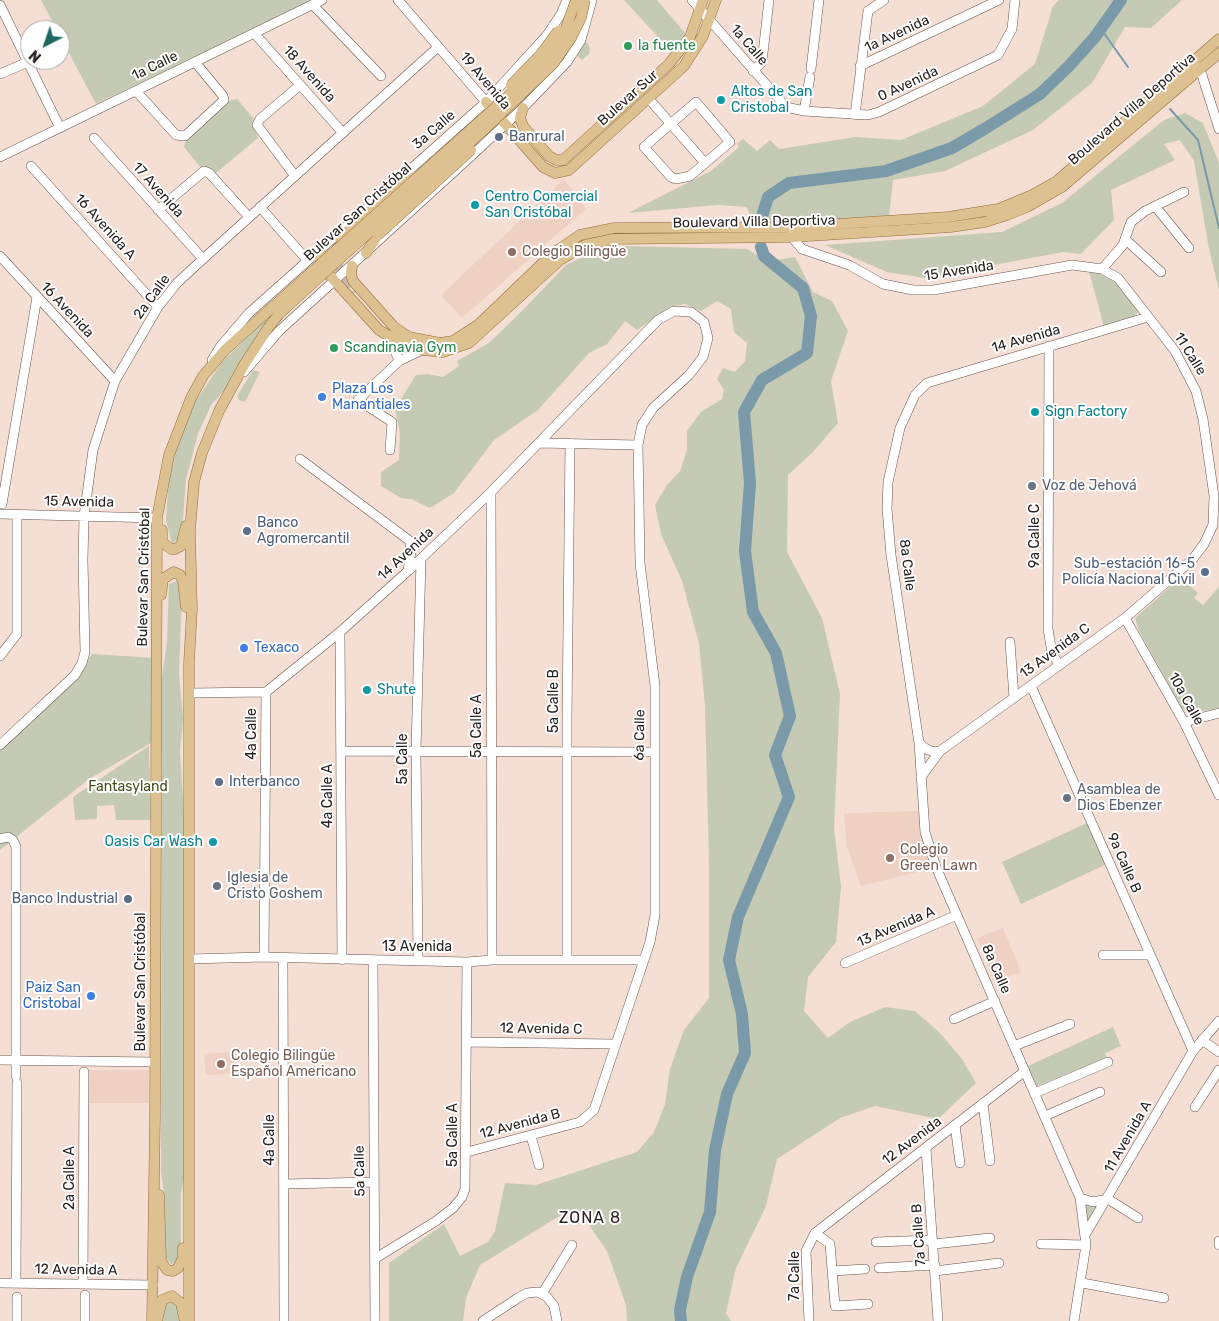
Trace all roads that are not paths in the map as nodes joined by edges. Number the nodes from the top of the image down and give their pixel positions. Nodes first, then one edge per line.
1 (322, 0) edge
2 (398, 0) edge
3 (567, 0) edge
4 (576, 0) edge
5 (585, 0) edge
6 (592, 0) edge
7 (692, 0) edge
8 (716, 0) edge
9 (769, 0) edge
10 (819, 0) edge
11 (884, 0) edge
12 (999, 0) edge
13 (1015, 0) edge
14 (0, 5) edge
15 (313, 5) junction
16 (702, 5) edge
17 (571, 15) junction
18 (709, 20) junction
19 (254, 33) junction
20 (1219, 39) edge
21 (20, 46) edge
22 (538, 46) junction
23 (438, 47) junction
24 (1219, 53) edge
25 (195, 62) junction
26 (567, 62) junction
27 (20, 65) edge
28 (860, 66) junction
29 (1196, 66) junction
30 (32, 70) edge
31 (753, 71) junction
32 (0, 74) edge
33 (382, 76) dead end
34 (300, 85) junction
35 (511, 85) dead end
36 (136, 90) junction
37 (649, 99) junction
38 (486, 102) junction
39 (786, 107) joint
40 (523, 108) junction
41 (804, 112) junction
42 (855, 115) junction
43 (671, 124) junction
44 (504, 125) junction
45 (60, 128) junction
46 (516, 128) tunnel mouth
47 (1219, 128) edge
48 (485, 129) junction
49 (343, 133) junction
50 (94, 138) dead end
51 (429, 152) junction
52 (579, 154) junction
53 (0, 156) edge
54 (705, 163) junction
55 (31, 166) dead end
56 (456, 170) junction
57 (555, 173) joint
58 (422, 174) junction
59 (295, 176) junction
60 (1184, 192) dead end
61 (1155, 206) junction
62 (260, 207) junction
63 (158, 210) junction
64 (249, 218) junction
65 (792, 232) junction
66 (340, 238) tunnel mouth
67 (1125, 239) junction
68 (320, 248) junction
69 (1190, 248) dead end
70 (366, 253) junction
71 (0, 256) edge
72 (202, 259) junction
73 (307, 260) junction
74 (352, 266) junction
75 (1093, 267) joint
76 (1102, 269) junction
77 (1161, 272) dead end
78 (289, 277) junction
79 (334, 281) junction
80 (353, 293) tunnel mouth
81 (319, 294) junction
82 (36, 297) junction
83 (158, 307) junction
84 (501, 309) junction
85 (1148, 317) junction
86 (394, 340) junction
87 (1049, 346) junction
88 (422, 350) junction
89 (399, 361) junction
90 (203, 376) junction
91 (238, 380) junction
92 (115, 381) junction
93 (915, 394) joint
94 (539, 443) junction
95 (570, 443) junction
96 (638, 445) junction
97 (390, 450) dead end
98 (300, 459) dead end
99 (164, 474) junction
100 (194, 482) junction
101 (492, 492) junction
102 (2, 504) dead end
103 (0, 514) edge
104 (17, 515) junction
105 (84, 516) junction
106 (157, 518) junction
107 (1204, 544) joint
108 (421, 559) junction
109 (408, 571) junction
110 (1125, 618) junction
111 (340, 632) junction
112 (1010, 642) dead end
113 (0, 656) edge
114 (189, 663) junction
115 (1059, 664) junction
116 (156, 676) junction
117 (1031, 686) junction
118 (266, 692) junction
119 (190, 693) junction
120 (1014, 698) junction
121 (1219, 713) edge
122 (1184, 722) junction
123 (919, 743) junction
124 (0, 745) edge
125 (342, 751) junction
126 (416, 751) junction
127 (490, 751) junction
128 (940, 751) junction
129 (567, 752) junction
130 (654, 752) junction
131 (921, 777) junction
132 (1219, 795) edge
133 (0, 838) edge
134 (957, 915) junction
135 (1104, 955) dead end
136 (1149, 955) junction
137 (264, 957) junction
138 (283, 958) junction
139 (189, 960) junction
140 (342, 960) junction
141 (418, 960) junction
142 (492, 960) junction
143 (567, 960) junction
144 (644, 960) junction
145 (373, 961) junction
146 (467, 962) junction
147 (846, 963) dead end
148 (995, 1001) junction
149 (954, 1020) dead end
150 (1219, 1021) edge
151 (1070, 1024) dead end
152 (1202, 1040) junction
153 (467, 1042) junction
154 (615, 1044) junction
155 (1014, 1046) junction
156 (1193, 1051) junction
157 (1219, 1052) edge
158 (0, 1060) edge
159 (15, 1060) junction
160 (154, 1062) junction
161 (1108, 1062) dead end
162 (1219, 1070) edge
163 (1025, 1071) junction
164 (84, 1072) dead end
165 (1100, 1092) dead end
166 (1035, 1093) junction
167 (983, 1103) junction
168 (1195, 1107) dead end
169 (1045, 1116) junction
170 (580, 1122) joint
171 (955, 1125) junction
172 (531, 1136) junction
173 (926, 1148) junction
174 (467, 1152) junction
175 (990, 1161) dead end
176 (960, 1163) dead end
177 (539, 1165) dead end
178 (155, 1177) junction
179 (188, 1177) junction
180 (373, 1182) junction
181 (285, 1184) junction
182 (1080, 1198) junction
183 (1108, 1199) junction
184 (1138, 1218) dead end
185 (815, 1233) junction
186 (990, 1238) dead end
187 (1086, 1240) junction
188 (1219, 1241) edge
189 (876, 1242) dead end
190 (934, 1242) junction
191 (1041, 1244) dead end
192 (572, 1245) dead end
193 (1219, 1245) edge
194 (376, 1258) junction
195 (999, 1263) dead end
196 (879, 1268) dead end
197 (935, 1268) junction
198 (865, 1269) dead end
199 (832, 1271) junction
200 (0, 1283) edge
201 (16, 1283) junction
202 (1085, 1283) junction
203 (83, 1284) junction
204 (153, 1285) junction
205 (540, 1293) junction
206 (85, 1295) dead end
207 (17, 1297) dead end
208 (1164, 1298) dead end
209 (868, 1304) dead end
210 (17, 1321) edge
211 (85, 1321) edge
212 (152, 1321) edge
213 (157, 1321) edge
214 (185, 1321) edge
215 (189, 1321) edge
216 (284, 1321) edge
217 (375, 1321) edge
218 (483, 1321) edge
219 (557, 1321) edge
220 (809, 1321) edge
221 (938, 1321) edge
222 (1074, 1321) edge

1 - 15 street, 1a Calle
2 - 23 street, 19 Avenida
3 - 22 street, 3a Calle
4 - 17 main road, Bulevar San Cristóbal, bridge
5 - 48 main road, Bulevar San Cristóbal, bridge
6 - 26 street
7 - 16 street, 1a Calle
8 - 18 main road, Bulevar Sur
9 - 31 street
10 - 41 street
11 - 28 street
12 - 28 street, 1a Avenida
13 - 42 street, 0 Avenida
14 - 21 street
15 - 19 street, 1a Calle
15 - 33 street
16 - 18 street, 1a Calle
16 - 52 main road, Bulevar Sur
17 - 35 main road, bridge
17 - 58 main road, Bulevar San Cristóbal, bridge
18 - 31 street, 1a Calle
18 - 37 main road, Bulevar Sur
19 - 25 street, 1a Calle
19 - 34 street, 18 Avenida
20 - 29 main road, Boulevard Villa Deportiva
22 - 26 street
22 - 38 street, 3a Calle
23 - 38 street, 19 Avenida
23 - 49 street, 2a Calle
24 - 29 main road, Boulevard Villa Deportiva
25 - 36 street, 1a Calle
25 - 36 street
26 - 40 street
27 - 32 street
28 - 42 street
29 - 47 street
29 - 65 main road, Boulevard Villa Deportiva
30 - 45 street
31 - 39 street, 1a Calle
34 - 49 street, 18 Avenida
34 - 59 street
36 - 45 street, 1a Calle
37 - 43 street
37 - 52 main road, Bulevar Sur
38 - 44 main road, 19 Avenida
38 - 51 street, 3a Calle
39 - 41 street, 0 Avenida
40 - 44 street
40 - 52 main road, 19 Avenida
41 - 42 street, 0 Avenida
43 - 54 street
43 - 54 street
43 - 54 street
44 - 56 street
44 - 57 main road, 19 Avenida
45 - 53 street, 1a Calle
46 - 52 main road
48 - 70 main road, bridge
48 - 91 main road, Bulevar San Cristóbal, bridge
49 - 59 street, 2a Calle
50 - 63 street, 17 Avenida
51 - 56 street
51 - 68 street, 3a Calle
52 - 57 main road, Bulevar Sur
55 - 83 street, 16 Avenida A
56 - 70 street
58 - 66 main road, bridge
58 - 90 main road, Bulevar San Cristóbal, bridge
59 - 62 street, 2a Calle
60 - 61 street
61 - 67 street
61 - 69 street
62 - 64 street, 2a Calle
62 - 73 street
63 - 64 street
63 - 72 street, 17 Avenida
64 - 72 street, 2a Calle
65 - 75 street, 15 Avenida
65 - 84 main road, Boulevard Villa Deportiva
67 - 76 street
67 - 77 street
68 - 73 street, 3a Calle
68 - 79 main road, Boulevard Villa Deportiva
70 - 74 street
71 - 82 street, 16 Avenida
72 - 83 street, 2a Calle
73 - 78 street, 3a Calle
74 - 79 street
74 - 84 main road, Boulevard Villa Deportiva
75 - 76 street, 11 Calle
76 - 85 street, 11 Calle
78 - 81 street
78 - 90 street, 3a Calle
79 - 81 street
79 - 86 main road, Boulevard Villa Deportiva
80 - 86 main road
81 - 91 street
82 - 92 street, 16 Avenida
82 - 102 street
83 - 92 street, 2a Calle
84 - 88 main road, Boulevard Villa Deportiva
85 - 87 street, 14 Avenida
85 - 107 street, 11 Calle
86 - 88 main road, Boulevard Villa Deportiva
86 - 89 street
87 - 93 street, 14 Avenida
87 - 115 street, 9a Calle C
88 - 89 street
89 - 97 street
90 - 99 main road, Bulevar San Cristóbal
91 - 100 main road, Bulevar San Cristóbal
92 - 105 street, 2a Calle
93 - 123 street, 8a Calle
94 - 95 street
94 - 96 street, 6a Calle
94 - 101 street, 14 Avenida
95 - 96 street
95 - 129 street, 5a Calle B
96 - 130 street, 6a Calle
98 - 109 street
99 - 100 main road
99 - 106 main road, Bulevar San Cristóbal
100 - 114 main road, Bulevar San Cristóbal
101 - 108 street, 14 Avenida
101 - 127 street, 5a Calle A
103 - 104 street, 15 Avenida
104 - 105 street, 15 Avenida
104 - 113 street
105 - 106 street, 15 Avenida
105 - 124 street, 2a Calle
106 - 116 main road, Bulevar San Cristóbal
107 - 110 street, 13 Avenida C
108 - 109 street, 14 Avenida
108 - 126 street, 5a Calle
109 - 111 street, 14 Avenida
110 - 115 street, 13 Avenida C
110 - 122 street, 10a Calle
111 - 118 street, 14 Avenida
111 - 125 street, 4a Calle A
112 - 120 street
114 - 116 main road
114 - 119 main road, Bulevar San Cristóbal
115 - 117 street, 13 Avenida C
116 - 160 main road, Bulevar San Cristóbal
117 - 120 street, 13 Avenida C
117 - 136 street, 9a Calle B
118 - 119 street
118 - 137 street, 4a Calle
119 - 139 main road, Bulevar San Cristóbal
120 - 128 street, 13 Avenida C
121 - 122 street
122 - 132 street, 10a Calle
123 - 128 street
123 - 131 street, 8a Calle
125 - 126 street
125 - 140 street, 4a Calle A
126 - 127 street
126 - 141 street, 5a Calle
127 - 129 street
127 - 142 street, 5a Calle A
128 - 131 street, 13 Avenida C
129 - 130 street
129 - 143 street, 5a Calle B
130 - 144 street, 6a Calle
131 - 134 street, 8a Calle
133 - 159 street
134 - 147 street, 13 Avenida A
134 - 148 street, 8a Calle
135 - 136 street
136 - 156 street, 9a Calle B
137 - 138 street, 13 Avenida
137 - 139 street, 13 Avenida
138 - 140 street, 13 Avenida
138 - 181 street, 4a Calle
139 - 179 main road, Bulevar San Cristóbal
140 - 145 street, 13 Avenida
141 - 145 street, 13 Avenida
141 - 146 street, 13 Avenida
142 - 143 street, 13 Avenida
142 - 146 street, 13 Avenida
143 - 144 street, 13 Avenida
144 - 154 street, 6a Calle
145 - 180 street, 5a Calle
146 - 153 street, 5a Calle A
148 - 149 street
148 - 155 street, 8a Calle
150 - 152 street
151 - 155 street
152 - 156 street
152 - 157 street
153 - 154 street, 12 Avenida C
153 - 174 street, 5a Calle A
154 - 170 street, 6a Calle
155 - 163 street, 8a Calle
156 - 183 street, 11 Avenida A
158 - 159 street
159 - 160 street
159 - 201 street
160 - 178 main road, Bulevar San Cristóbal
161 - 166 street
162 - 168 street
163 - 166 street, 8a Calle
163 - 167 street, 12 Avenida
164 - 203 street, 2a Calle A
165 - 169 street
166 - 169 street, 8a Calle
167 - 171 street, 12 Avenida
167 - 175 street
169 - 182 street, 8a Calle
170 - 172 street, 12 Avenida B
171 - 173 street, 12 Avenida
171 - 176 street
172 - 174 street, 12 Avenida B
172 - 177 street
173 - 185 street, 12 Avenida
173 - 190 street, 7a Calle B
174 - 194 street, 5a Calle A
178 - 179 main road
178 - 204 main road, Bulevar San Cristóbal
179 - 215 main road, Bulevar San Cristóbal
180 - 181 street
180 - 194 street, 5a Calle
181 - 216 street, 4a Calle
182 - 183 street
182 - 187 street, 8a Calle
183 - 184 street
183 - 187 street, 11 Avenida A
185 - 199 street
185 - 220 street, 7a Calle
186 - 190 street
187 - 191 street
187 - 202 street, 8a Calle
188 - 193 street
189 - 190 street
190 - 197 street, 7a Calle B
192 - 205 street
194 - 217 street, 5a Calle
195 - 197 street
196 - 197 street
197 - 221 street, 7a Calle B
198 - 199 street
199 - 209 street
200 - 201 street, 12 Avenida A
201 - 203 street, 12 Avenida A
202 - 208 street
202 - 222 street, 8a Calle
203 - 204 street, 12 Avenida A
204 - 212 main road, Bulevar San Cristóbal
205 - 218 street
205 - 219 street
206 - 211 street
207 - 210 street
213 - 214 main road

